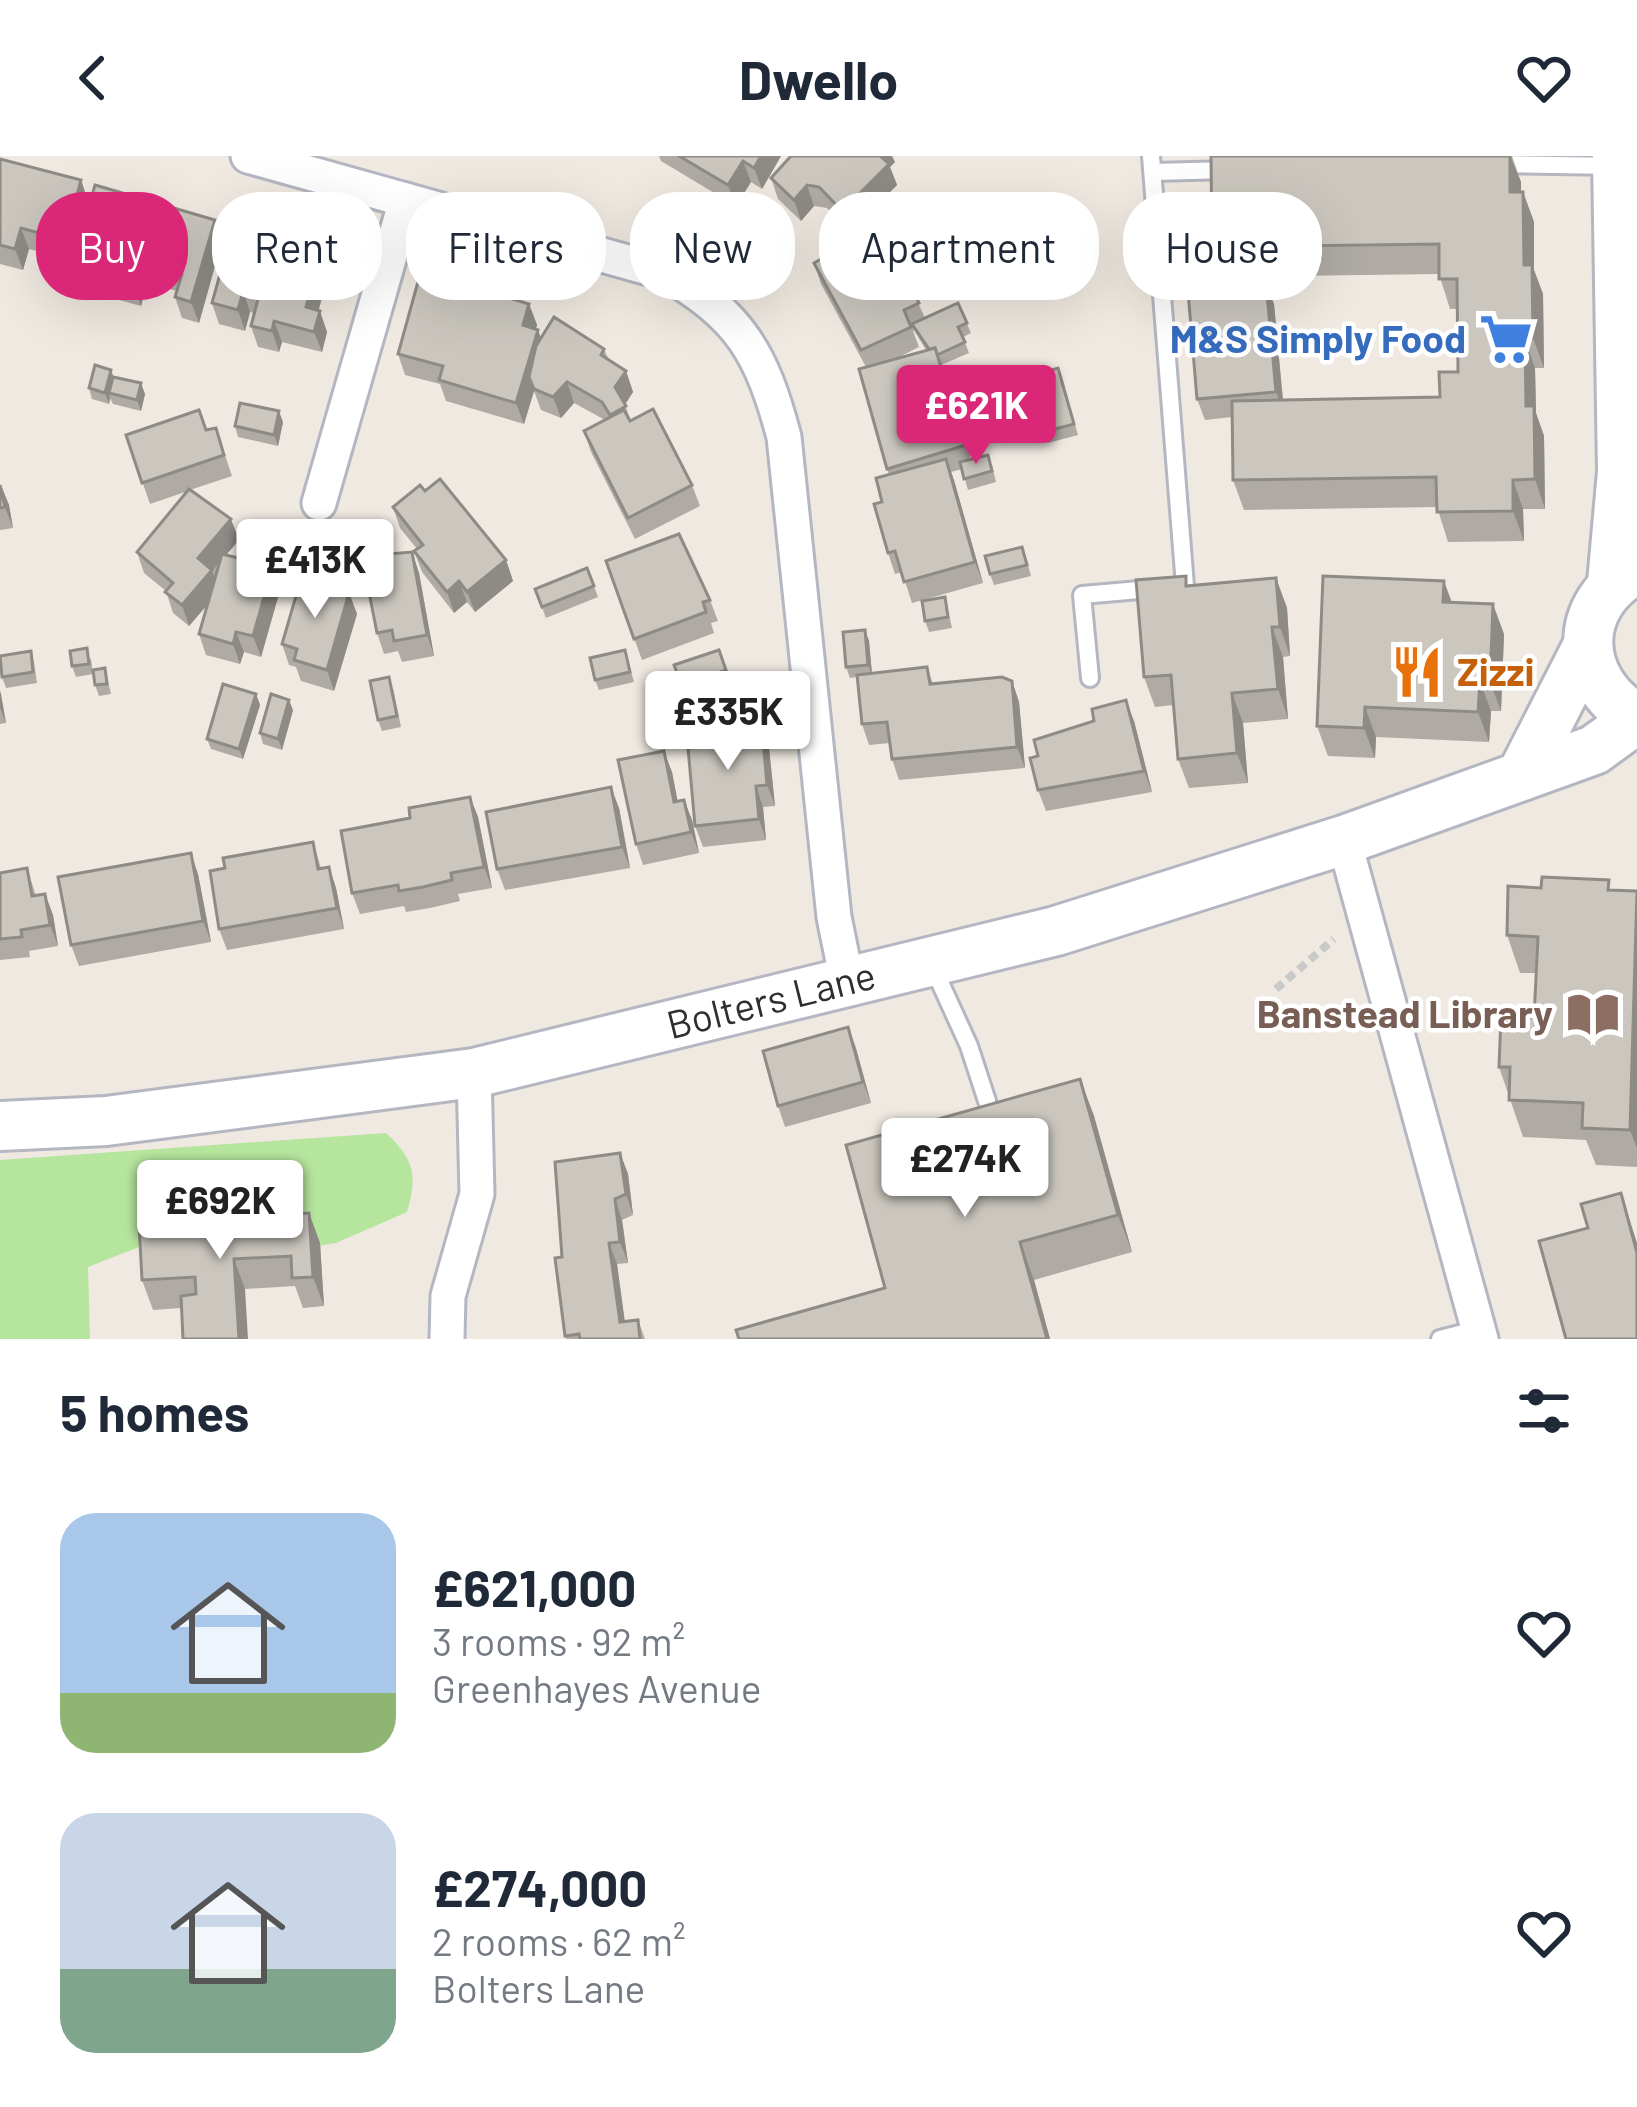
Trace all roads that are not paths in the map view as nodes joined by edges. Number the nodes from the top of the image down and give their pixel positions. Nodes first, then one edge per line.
1 (248, 156) edge
2 (1617, 161) edge
3 (1152, 164) edge
4 (1478, 165) edge
5 (1246, 170) edge
6 (406, 200) joint
7 (606, 256) edge
8 (1628, 297) edge
9 (1629, 484) edge
10 (319, 503) dead end
11 (1625, 576) edge
12 (1588, 645) junction
13 (1090, 678) dead end
14 (1637, 718) edge
15 (1521, 776) junction
16 (1344, 840) junction
17 (930, 961) junction
18 (847, 981) junction
19 (474, 1073) junction
20 (987, 1101) edge
21 (0, 1126) edge
22 (1480, 1334) edge
23 (447, 1339) edge
24 (1440, 1339) edge

1 - 6 street
2 - 4 lane
2 - 8 main road
3 - 5 lane
3 - 13 lane
6 - 10 street
7 - 18 street
8 - 9 main road
9 - 11 main road
11 - 12 main road
12 - 14 main road
12 - 15 main road
14 - 15 main road, Bolters Lane
15 - 16 main road, Bolters Lane
16 - 17 main road, Bolters Lane
16 - 22 street
17 - 18 main road, Bolters Lane
17 - 20 lane
18 - 19 main road, Bolters Lane
19 - 21 main road, Bolters Lane
19 - 23 street
22 - 24 lane

